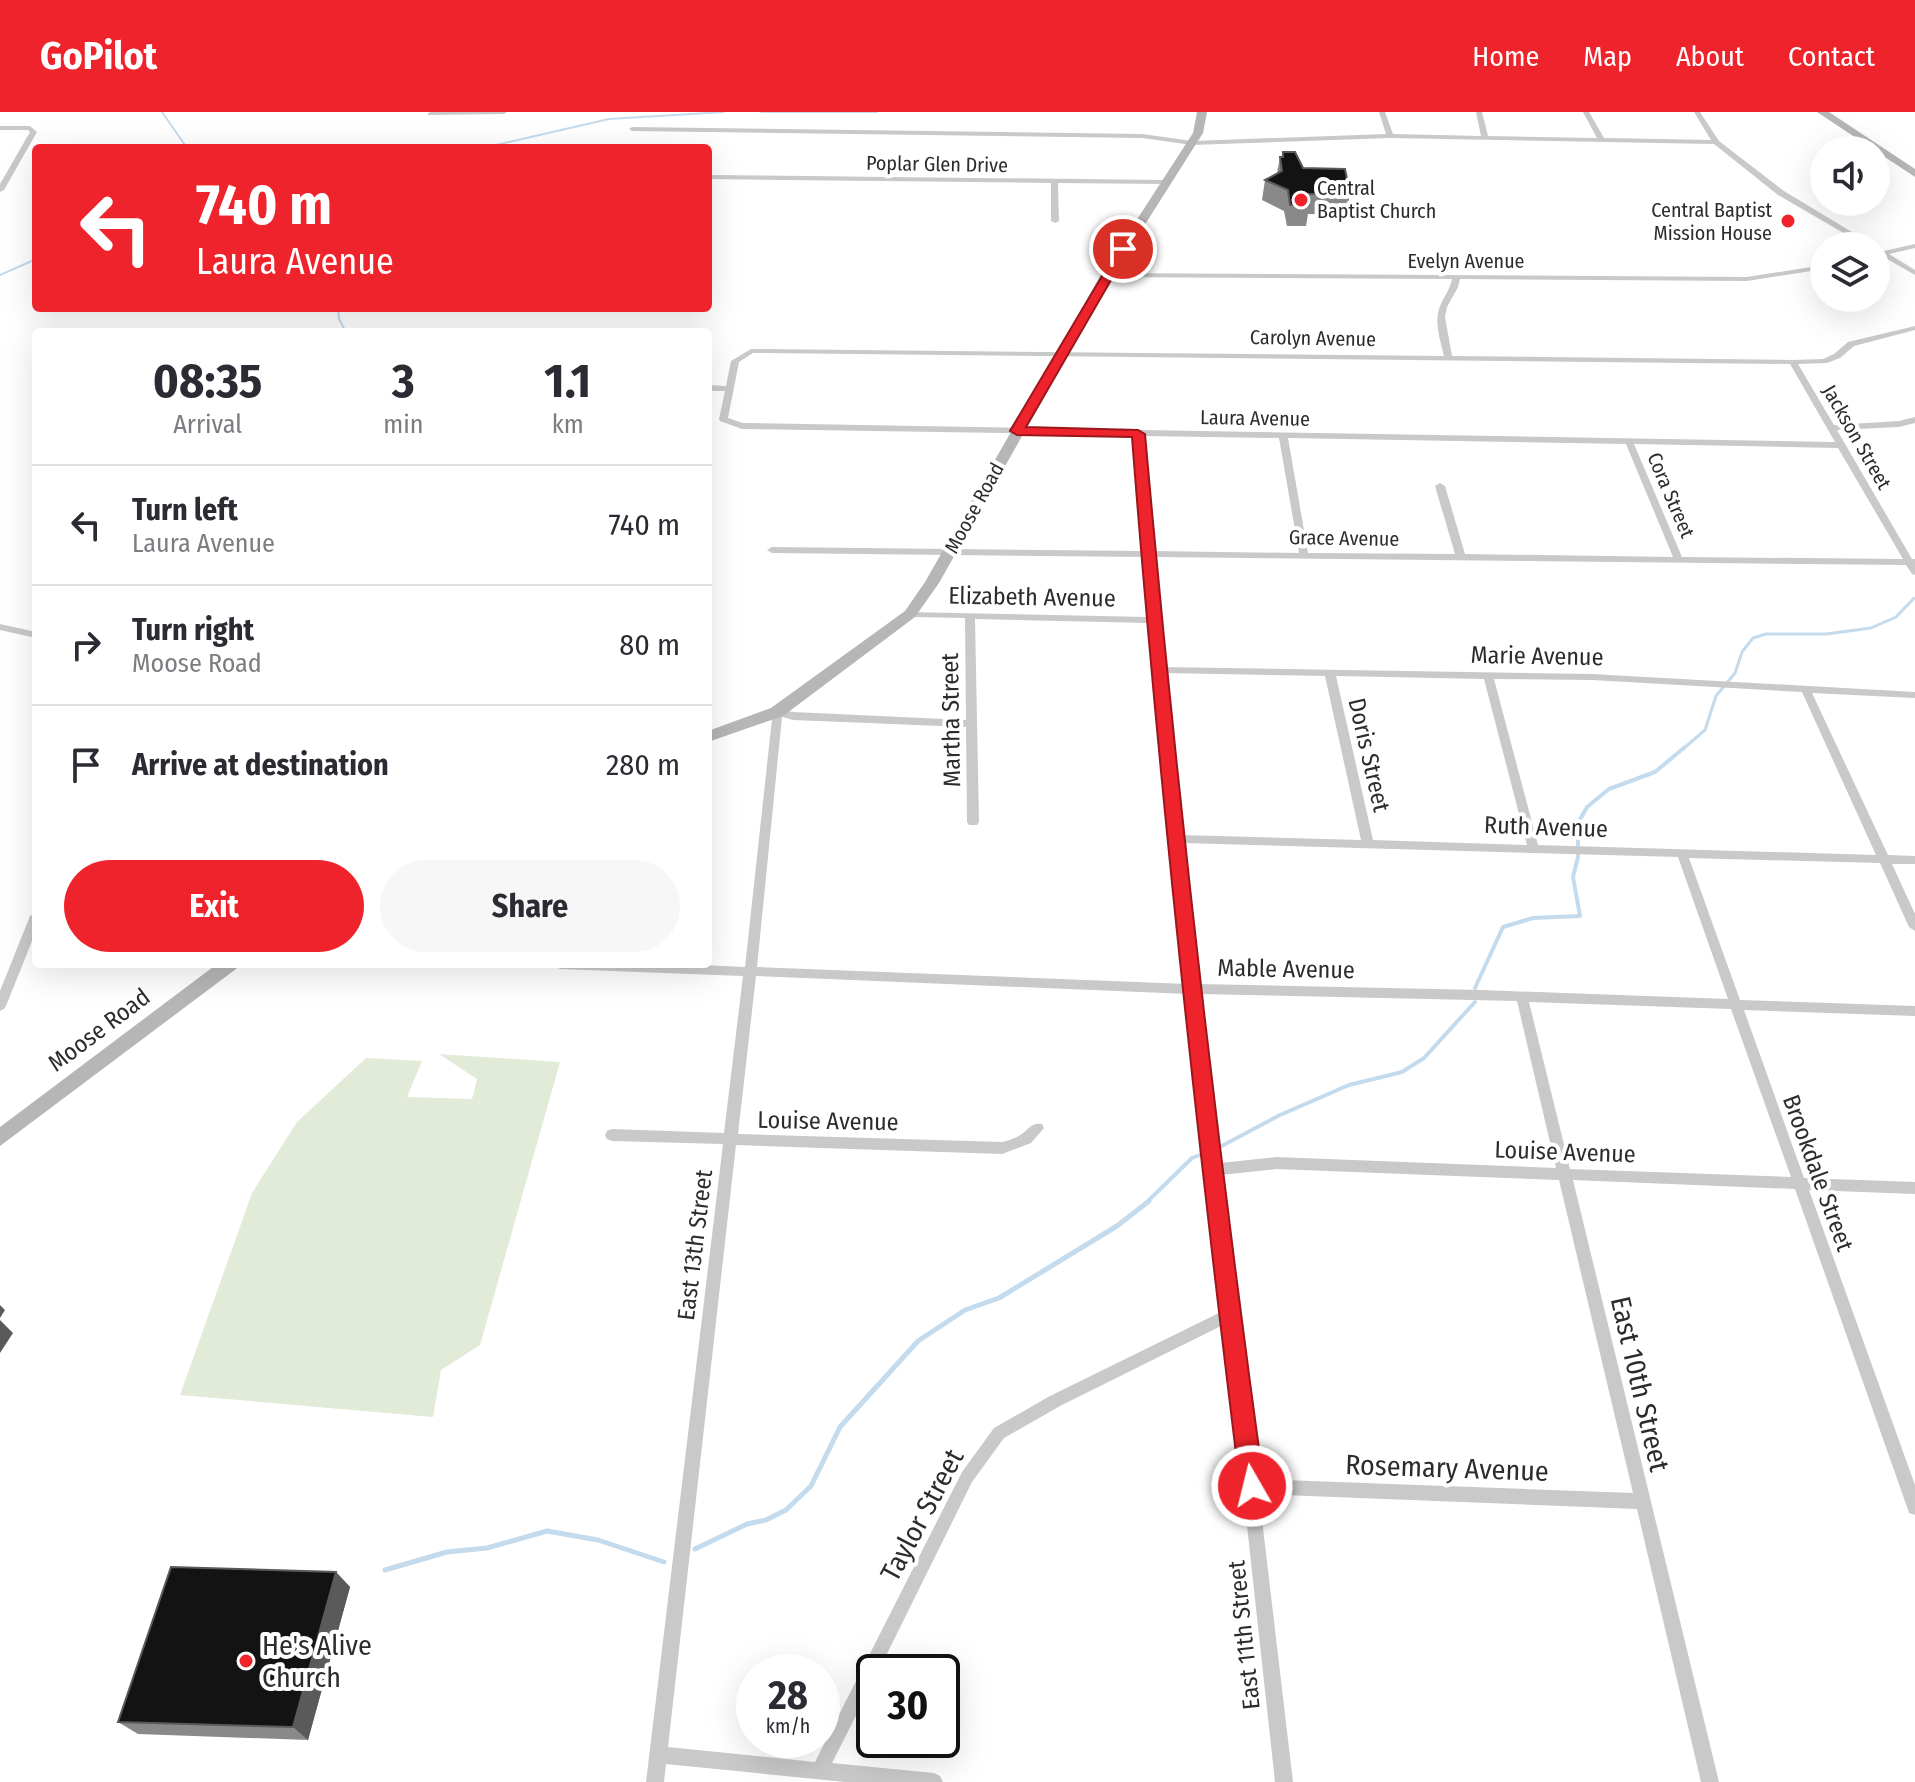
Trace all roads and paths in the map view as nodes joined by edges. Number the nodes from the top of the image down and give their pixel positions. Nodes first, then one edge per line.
1 (504, 112) edge
2 (1202, 112) edge
3 (1382, 112) edge
4 (1479, 112) edge
5 (1586, 112) edge
6 (1697, 112) edge
7 (1822, 112) edge
8 (431, 113) edge
9 (0, 128) edge
10 (632, 129) dead end
11 (1390, 136) junction
12 (1485, 137) junction
13 (1601, 139) junction
14 (1716, 142) junction
15 (1192, 143) junction
16 (1915, 174) edge
17 (712, 177) edge
18 (1054, 181) junction
19 (1165, 182) junction
20 (0, 190) edge
21 (1055, 221) dead end
22 (1847, 232) edge
23 (1915, 246) edge
24 (1890, 251) edge
25 (1890, 259) edge
26 (1810, 269) edge
27 (1915, 273) edge
28 (1107, 275) junction
29 (1456, 277) junction
30 (1915, 328) edge
31 (1062, 353) junction
32 (1448, 357) junction
33 (1793, 362) junction
34 (712, 388) edge
35 (729, 389) junction
36 (1915, 420) edge
37 (1832, 428) junction
38 (1017, 431) junction
39 (1138, 434) junction
40 (1283, 436) junction
41 (1630, 444) junction
42 (1840, 445) junction
43 (1440, 486) dead end
44 (772, 550) dead end
45 (949, 551) junction
46 (1147, 554) junction
47 (1304, 556) junction
48 (1461, 557) junction
49 (1679, 560) junction
50 (1913, 565) edge
51 (910, 614) junction
52 (970, 616) junction
53 (1152, 620) junction
54 (0, 627) edge
55 (32, 634) edge
56 (1157, 670) junction
57 (1330, 674) junction
58 (1488, 675) junction
59 (1806, 690) junction
60 (1915, 695) edge
61 (777, 712) junction
62 (970, 724) junction
63 (712, 736) edge
64 (973, 822) dead end
65 (1176, 839) junction
66 (1368, 845) junction
67 (1533, 848) junction
68 (1682, 853) junction
69 (1884, 859) junction
70 (1915, 860) edge
71 (32, 926) edge
72 (1915, 927) edge
73 (225, 968) edge
74 (655, 968) edge
75 (750, 972) junction
76 (1194, 989) junction
77 (1522, 997) junction
78 (1734, 1004) junction
79 (0, 1006) edge
80 (1915, 1011) edge
81 (1037, 1128) dead end
82 (612, 1135) dead end
83 (0, 1138) edge
84 (729, 1141) junction
85 (1212, 1165) junction
86 (1563, 1174) junction
87 (1799, 1185) junction
88 (1915, 1188) edge
89 (1229, 1315) junction
90 (1252, 1486) junction
91 (1641, 1501) junction
92 (1915, 1507) edge
93 (658, 1755) junction
94 (820, 1770) junction
95 (655, 1782) edge
96 (934, 1782) edge
97 (1284, 1782) edge
98 (1710, 1782) edge

1 - 8 street
2 - 15 street, Moose Road
3 - 11 street
4 - 12 street
5 - 13 street
6 - 14 street
7 - 16 street
9 - 20 street
10 - 15 street
11 - 12 street
11 - 15 street
12 - 13 street
13 - 14 street
14 - 22 street
15 - 19 street, Moose Road
17 - 18 street, Poplar Glen Drive
18 - 19 street, Poplar Glen Drive
18 - 21 street
19 - 28 street, Moose Road
23 - 24 street
25 - 27 street
26 - 29 street, Evelyn Avenue
28 - 29 street, Evelyn Avenue
28 - 31 street, Moose Road
29 - 32 street
30 - 33 street, Carolyn Avenue
31 - 32 street, Carolyn Avenue
31 - 35 street, Carolyn Avenue
31 - 38 street, Moose Road
32 - 33 street, Carolyn Avenue
33 - 37 street, Jackson Street
34 - 35 street
35 - 38 street, Laura Avenue
36 - 37 street
37 - 42 street, Jackson Street
38 - 39 street, Laura Avenue
38 - 45 street, Moose Road
39 - 40 street, Laura Avenue
39 - 46 street, East 11th Street
40 - 41 street, Laura Avenue
40 - 47 street
41 - 42 street, Laura Avenue
41 - 49 street, Cora Street
42 - 50 street, Jackson Street
43 - 48 street
44 - 45 street, Grace Avenue
45 - 46 street, Grace Avenue
45 - 51 street, Moose Road
46 - 47 street, Grace Avenue
46 - 53 street, East 11th Street
47 - 48 street, Grace Avenue
48 - 49 street, Grace Avenue
49 - 50 street, Grace Avenue
51 - 52 street, Elizabeth Avenue
51 - 61 street, Moose Road
52 - 53 street, Elizabeth Avenue
52 - 62 street, Martha Street
53 - 56 street, East 11th Street
54 - 55 street
56 - 57 street, Marie Avenue
56 - 65 street, East 11th Street
57 - 58 street, Marie Avenue
57 - 66 street, Doris Street
58 - 59 street, Marie Avenue
58 - 67 street
59 - 60 street, Marie Avenue
59 - 69 street
61 - 62 street
61 - 63 street, Moose Road
61 - 75 street, East 13th Street
62 - 64 street, Martha Street
65 - 66 street, Ruth Avenue
65 - 76 street, East 11th Street
66 - 67 street, Ruth Avenue
67 - 68 street, Ruth Avenue
68 - 69 street, Ruth Avenue
68 - 78 street, Brookdale Street
69 - 70 street, Ruth Avenue
69 - 72 street
71 - 79 street
73 - 83 street, Moose Road
74 - 75 street, Mable Avenue
75 - 76 street, Mable Avenue
75 - 84 street, East 13th Street
76 - 77 street, Mable Avenue
76 - 85 street, East 11th Street
77 - 78 street, Mable Avenue
77 - 86 street, East 10th Street
78 - 80 street, Mable Avenue
78 - 87 street, Brookdale Street
81 - 84 street, Louise Avenue
82 - 84 street, Louise Avenue
84 - 93 street, East 13th Street
85 - 86 street, Louise Avenue
85 - 89 street, East 11th Street
86 - 87 street, Louise Avenue
86 - 91 street, East 10th Street
87 - 88 street, Louise Avenue
87 - 92 street, Brookdale Street
89 - 90 street, East 11th Street
89 - 94 street, Taylor Street
90 - 91 street, Rosemary Avenue
90 - 97 street, East 11th Street
91 - 98 street, East 10th Street
93 - 94 street
93 - 95 street, East 13th Street
94 - 96 street

